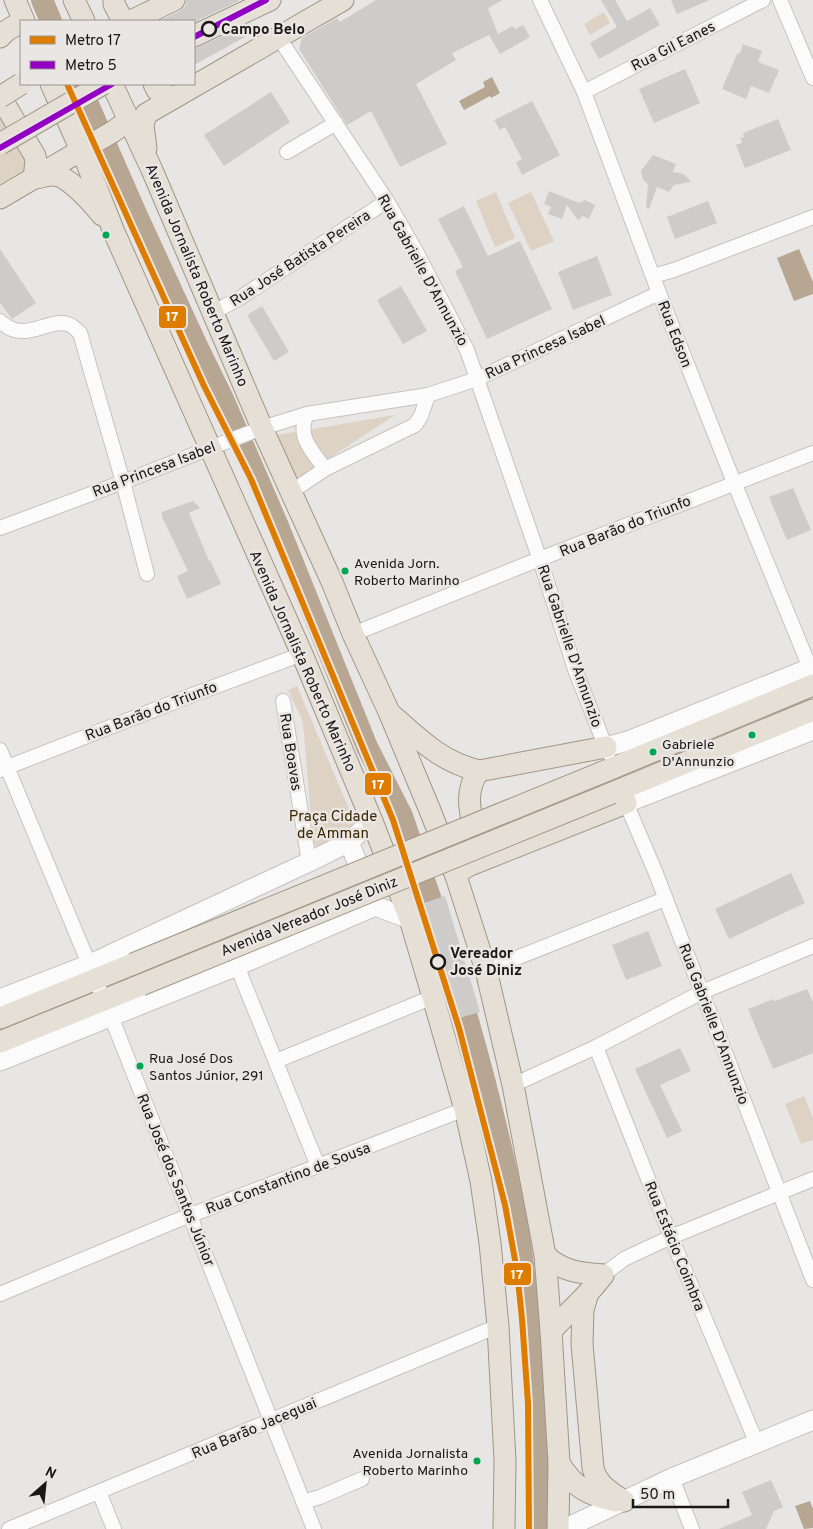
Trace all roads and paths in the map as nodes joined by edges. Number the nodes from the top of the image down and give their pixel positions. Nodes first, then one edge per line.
1 (15, 0) edge
2 (74, 0) edge
3 (114, 0) edge
4 (174, 0) edge
5 (270, 0) edge
6 (343, 0) edge
7 (540, 0) edge
8 (763, 0) edge
9 (780, 0) edge
10 (23, 20) edge
11 (84, 20) edge
12 (123, 20) edge
13 (133, 20) edge
14 (20, 23) edge
15 (195, 36) edge
16 (0, 37) edge
17 (279, 38) junction
18 (813, 78) edge
19 (20, 85) edge
20 (53, 85) edge
21 (101, 85) edge
22 (112, 85) edge
23 (154, 85) edge
24 (584, 92) junction
25 (0, 96) edge
26 (173, 98) junction
27 (336, 124) junction
28 (121, 125) junction
29 (0, 144) edge
30 (87, 147) junction
31 (287, 152) dead end
32 (152, 170) junction
33 (34, 178) junction
34 (0, 198) edge
35 (387, 201) junction
36 (813, 216) edge
37 (112, 226) junction
38 (653, 276) junction
39 (659, 293) junction
40 (212, 313) junction
41 (0, 321) edge
42 (477, 379) junction
43 (428, 395) junction
44 (307, 414) junction
45 (260, 428) junction
46 (211, 447) junction
47 (813, 453) edge
48 (325, 469) junction
49 (123, 482) junction
50 (734, 483) junction
51 (291, 492) junction
52 (0, 528) edge
53 (540, 560) junction
54 (146, 574) dead end
55 (353, 634) junction
56 (302, 654) junction
57 (812, 674) edge
58 (283, 701) dead end
59 (813, 710) edge
60 (389, 712) junction
61 (813, 730) edge
62 (606, 747) junction
63 (0, 750) edge
64 (3, 769) edge
65 (608, 770) junction
66 (479, 771) junction
67 (620, 795) junction
68 (372, 821) junction
69 (349, 842) junction
70 (490, 856) junction
71 (309, 862) junction
72 (456, 876) junction
73 (665, 899) junction
74 (374, 906) junction
75 (410, 919) junction
76 (813, 946) edge
77 (238, 966) junction
78 (486, 970) junction
79 (93, 972) junction
80 (702, 992) junction
81 (434, 997) junction
82 (0, 999) edge
83 (108, 1008) junction
84 (0, 1018) edge
85 (0, 1042) edge
86 (596, 1047) junction
87 (0, 1061) edge
88 (276, 1061) junction
89 (513, 1086) junction
90 (464, 1109) junction
91 (318, 1166) junction
92 (813, 1180) edge
93 (779, 1193) junction
94 (190, 1216) junction
95 (671, 1237) junction
96 (545, 1255) junction
97 (604, 1275) junction
98 (813, 1280) edge
99 (0, 1294) edge
100 (587, 1296) junction
101 (498, 1326) junction
102 (551, 1331) junction
103 (272, 1420) junction
104 (813, 1420) edge
105 (757, 1444) junction
106 (558, 1463) junction
107 (672, 1478) junction
108 (362, 1479) dead end
109 (99, 1492) junction
110 (623, 1501) junction
111 (304, 1502) junction
112 (9, 1529) edge
113 (114, 1529) edge
114 (314, 1529) edge
115 (504, 1529) edge
116 (558, 1529) edge
117 (564, 1529) edge
118 (692, 1529) edge

1 - 10 main road
2 - 11 main road
3 - 12 main road
4 - 13 main road
5 - 15 main road
6 - 17 main road
7 - 24 street, Rua Edson
8 - 24 street, Rua Gil Eanes
9 - 18 street
14 - 16 main road
17 - 26 main road
17 - 27 street, Rua Gabrielle D'Annunzio
19 - 25 main road, bridge
20 - 30 main road, Avenida Jornalista Roberto Marinho
21 - 29 main road, bridge
22 - 28 main road, Avenida Jornalista Roberto Marinho
23 - 26 main road
24 - 38 street, Rua Edson
25 - 33 main road
26 - 32 main road
27 - 31 street
27 - 35 street, Rua Gabrielle D'Annunzio
28 - 30 main road
28 - 32 main road, Avenida Jornalista Roberto Marinho
30 - 33 main road
30 - 37 main road, Avenida Jornalista Roberto Marinho
32 - 40 main road, Avenida Jornalista Roberto Marinho
33 - 34 main road
33 - 37 main road
35 - 40 street, Rua José Batista Pereira
35 - 42 street, Rua Gabrielle D'Annunzio
36 - 38 street
37 - 46 main road, Avenida Jornalista Roberto Marinho
38 - 39 street, Rua Edson
39 - 42 street, Rua Princesa Isabel
39 - 50 street, Rua Edson
40 - 45 main road, Avenida Jornalista Roberto Marinho
41 - 49 street
42 - 43 street, Rua Princesa Isabel
42 - 53 street, Rua Gabrielle D'Annunzio
43 - 44 street, Rua Princesa Isabel
43 - 48 street
44 - 45 street, Rua Princesa Isabel
44 - 48 street
45 - 46 street, Rua Princesa Isabel
45 - 51 main road, Avenida Jornalista Roberto Marinho
46 - 49 street, Rua Princesa Isabel
46 - 56 main road, Avenida Jornalista Roberto Marinho
47 - 50 street, Rua Barão do Triunfo
48 - 51 street
49 - 52 street, Rua Princesa Isabel
49 - 54 street
50 - 53 street, Rua Barão do Triunfo
50 - 57 street, Rua Edson
51 - 55 main road, Avenida Jornalista Roberto Marinho
53 - 55 street, Rua Barão do Triunfo
53 - 62 street, Rua Gabrielle D'Annunzio
55 - 60 main road, Avenida Jornalista Roberto Marinho
56 - 64 street, Rua Barão do Triunfo
56 - 68 main road, Avenida Jornalista Roberto Marinho
57 - 62 street
57 - 65 main road, Avenida Vereador José Diniz
58 - 71 street, Rua Boavas
59 - 67 main road, Avenida Vereador José Diniz
60 - 66 main road
60 - 72 main road, Avenida Jornalista Roberto Marinho
61 - 67 street, Avenida Vereador José Diniz
62 - 65 street, Rua Gabrielle D'Annunzio
62 - 66 main road
63 - 64 street, Rua José dos Santos Júnior
64 - 79 street, Rua José dos Santos Júnior
65 - 67 street, Rua Gabrielle D'Annunzio
65 - 79 main road, Avenida Vereador José Diniz, bridge
66 - 70 main road
67 - 70 main road
67 - 73 street, Rua Gabrielle D'Annunzio
67 - 83 main road, Avenida Vereador José Diniz, bridge
68 - 69 street, Avenida Vereador José Diniz
68 - 75 main road, Avenida Jornalista Roberto Marinho
69 - 71 street, Avenida Vereador José Diniz
69 - 74 street
70 - 72 main road
71 - 79 street, Avenida Vereador José Diniz
72 - 78 main road, Avenida Jornalista Roberto Marinho
73 - 78 street
73 - 80 street, Rua Gabrielle D'Annunzio
74 - 75 street, Avenida Vereador José Diniz
74 - 77 street, Avenida Vereador José Diniz
75 - 81 main road, Avenida Jornalista Roberto Marinho
76 - 80 street
77 - 83 street, Avenida Vereador José Diniz
77 - 88 street
78 - 89 main road, Avenida Jornalista Roberto Marinho
79 - 82 street, Avenida Vereador José Diniz
79 - 83 street, Rua José dos Santos Júnior
79 - 84 main road, Avenida Vereador José Diniz
80 - 86 street
80 - 93 street, Rua Gabrielle D'Annunzio
81 - 88 street
81 - 90 main road, Avenida Jornalista Roberto Marinho
83 - 85 main road, Avenida Vereador José Diniz
83 - 87 street, Avenida Vereador José Diniz
83 - 94 street, Rua José dos Santos Júnior
86 - 89 street
86 - 95 street, Rua Estácio Coimbra
88 - 91 street
89 - 96 main road, Avenida Jornalista Roberto Marinho
90 - 91 street, Rua Constantino de Sousa
90 - 101 main road, Avenida Jornalista Roberto Marinho
91 - 94 street, Rua Constantino de Sousa
92 - 93 street
93 - 95 street
93 - 98 street, Rua Gabrielle D'Annunzio
94 - 99 street, Rua Constantino de Sousa
94 - 103 street, Rua José dos Santos Júnior
95 - 97 street
95 - 105 street, Rua Estácio Coimbra
96 - 97 main road
96 - 102 main road, Avenida Jornalista Roberto Marinho
97 - 100 main road
100 - 102 main road
100 - 110 main road
101 - 103 street, Rua Barão Jaceguai
101 - 115 main road, Avenida Jornalista Roberto Marinho
102 - 106 main road, Avenida Jornalista Roberto Marinho
103 - 109 street, Rua Barão Jaceguai
103 - 111 street, Rua José dos Santos Júnior
104 - 105 street
105 - 107 street
106 - 110 main road
106 - 116 main road, Avenida Jornalista Roberto Marinho
107 - 110 street
107 - 118 street
108 - 111 street
109 - 112 street, Rua Barão Jaceguai
109 - 113 street
110 - 117 street
111 - 114 street, Rua José dos Santos Júnior

